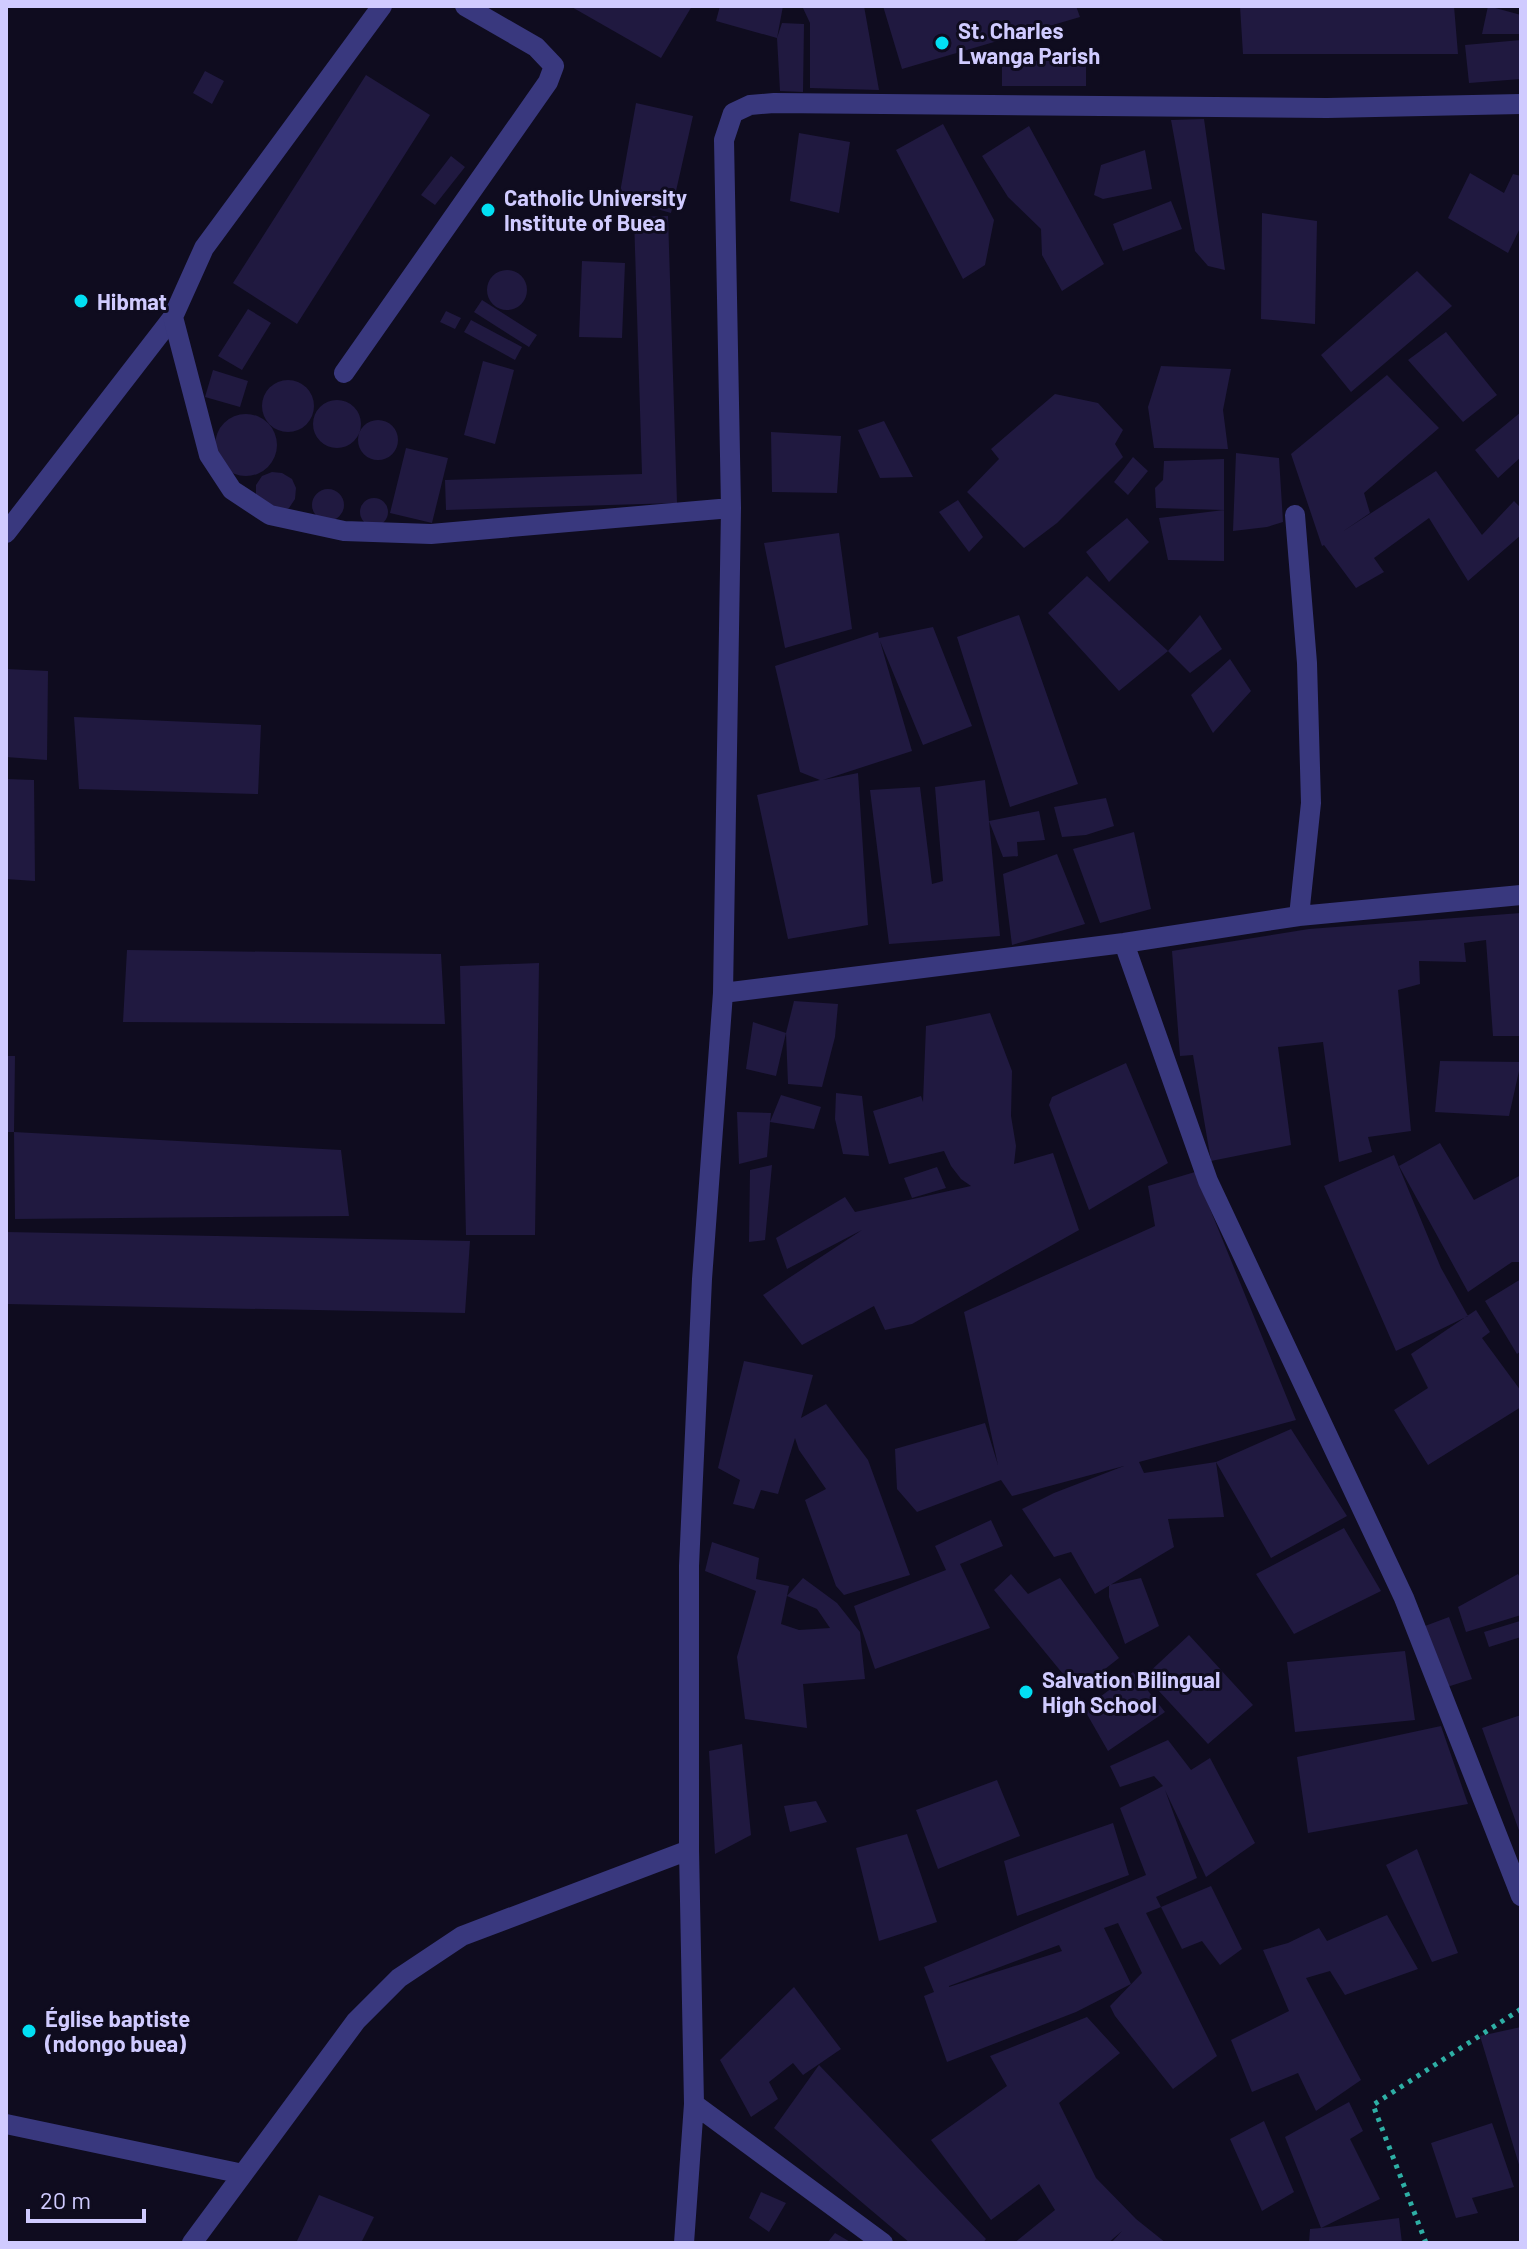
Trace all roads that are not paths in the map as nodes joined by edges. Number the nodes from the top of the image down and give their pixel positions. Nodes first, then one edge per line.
1 (382, 6) edge
2 (465, 6) edge
3 (1521, 104) edge
4 (173, 317) junction
5 (344, 373) dead end
6 (731, 508) junction
7 (1295, 515) dead end
8 (6, 533) edge
9 (1521, 895) edge
10 (1299, 916) junction
11 (1124, 943) junction
12 (723, 993) junction
13 (689, 1850) junction
14 (1521, 1896) edge
15 (694, 2104) junction
16 (6, 2124) edge
17 (243, 2174) junction
18 (192, 2243) edge
19 (684, 2243) edge
20 (883, 2243) edge

1 - 4 street
2 - 5 street
3 - 6 street
4 - 6 street
4 - 8 street
6 - 12 street
7 - 10 street
9 - 10 street
10 - 11 street
11 - 12 street
11 - 14 street
12 - 13 street
13 - 15 street
13 - 17 street
15 - 19 street
15 - 20 street
16 - 17 street
17 - 18 street

